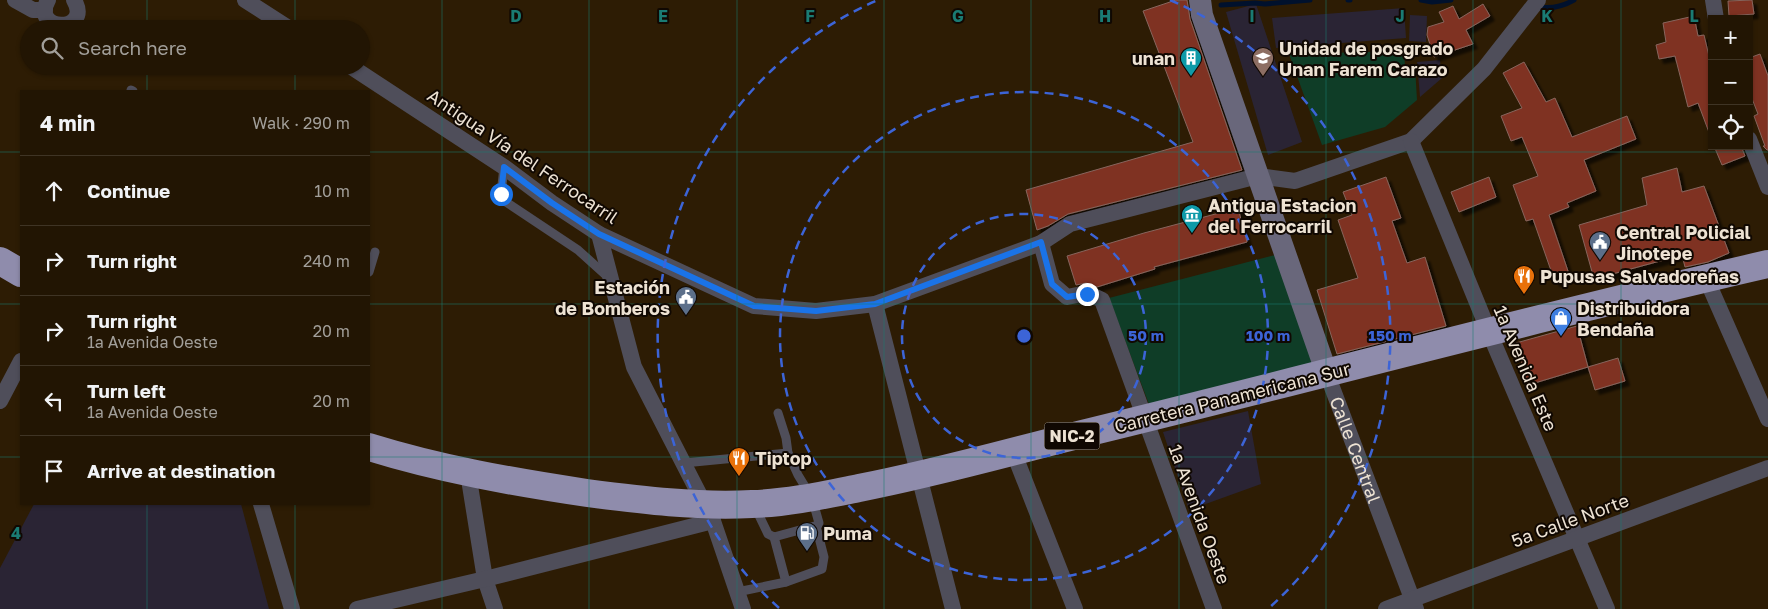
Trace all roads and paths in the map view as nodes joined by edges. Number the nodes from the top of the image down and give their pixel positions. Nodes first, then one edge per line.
1 (15, 0) edge
2 (74, 0) edge
3 (245, 0) edge
4 (1200, 0) edge
5 (1538, 0) edge
6 (1713, 0) edge
7 (46, 5) edge
8 (1715, 15) edge
9 (49, 20) edge
10 (74, 20) edge
11 (276, 20) edge
12 (364, 75) edge
13 (1411, 141) junction
14 (1753, 149) edge
15 (504, 167) junction
16 (1258, 176) junction
17 (1768, 187) edge
18 (599, 234) junction
19 (1041, 242) junction
20 (375, 252) dead end
21 (0, 260) edge
22 (1768, 264) edge
23 (370, 269) edge
24 (20, 271) edge
25 (1706, 278) junction
26 (612, 280) junction
27 (875, 304) junction
28 (1488, 332) junction
29 (20, 363) edge
30 (1327, 374) junction
31 (0, 401) edge
32 (778, 413) dead end
33 (1768, 418) edge
34 (1144, 419) junction
35 (370, 447) edge
36 (1013, 451) junction
37 (788, 453) junction
38 (684, 463) junction
39 (1768, 468) edge
40 (468, 473) junction
41 (919, 476) junction
42 (812, 498) junction
43 (753, 504) junction
44 (261, 505) edge
45 (709, 513) junction
46 (816, 526) junction
47 (774, 536) junction
48 (1578, 538) junction
49 (485, 579) junction
50 (786, 582) junction
51 (738, 592) junction
52 (1414, 604) edge
53 (292, 609) edge
54 (357, 609) edge
55 (494, 609) edge
56 (743, 609) edge
57 (953, 609) edge
58 (1075, 609) edge
59 (1214, 609) edge
60 (1386, 609) edge
61 (1607, 609) edge

1 - 7 street
2 - 10 street
3 - 11 street
4 - 16 main road, Calle Central
5 - 13 street, Antigua Vía del Ferrocarril
6 - 8 street
7 - 9 street
12 - 15 street, Antigua Vía del Ferrocarril
13 - 16 street, Antigua Vía del Ferrocarril
13 - 28 street, 1a Avenida Este
14 - 17 street
15 - 18 street, Antigua Vía del Ferrocarril
15 - 26 lane
16 - 19 street, Antigua Vía del Ferrocarril
16 - 30 main road, Calle Central
18 - 26 street
18 - 27 street, Antigua Vía del Ferrocarril
19 - 27 street, Antigua Vía del Ferrocarril
19 - 34 street, 1a Avenida Oeste
20 - 23 lane
21 - 24 highway
22 - 25 highway, Carretera Panamericana Sur / NIC-2
25 - 28 highway, Carretera Panamericana Sur / NIC-2
25 - 33 street
26 - 38 street
27 - 41 street
28 - 30 highway, Carretera Panamericana Sur / NIC-2
28 - 48 street, 1a Avenida Este
29 - 31 street
30 - 34 highway, Carretera Panamericana Sur / NIC-2
30 - 52 street, Calle Central
32 - 37 lane
34 - 36 highway, Carretera Panamericana Sur / NIC-2
34 - 59 street, 1a Avenida Oeste
35 - 40 highway, Carretera Panamericana Sur / NIC-2
36 - 41 highway, Carretera Panamericana Sur / NIC-2
36 - 58 street
37 - 38 lane
37 - 42 lane
38 - 45 street
39 - 48 street, 5a Calle Norte
40 - 45 highway, Carretera Panamericana Sur / NIC-2
40 - 49 street
41 - 42 highway, Carretera Panamericana Sur / NIC-2
41 - 57 street
42 - 43 highway, Carretera Panamericana Sur / NIC-2
42 - 46 lane
43 - 45 highway, Carretera Panamericana Sur / NIC-2
43 - 47 lane
44 - 53 street
45 - 49 street
45 - 51 street
46 - 47 lane
46 - 50 lane
47 - 50 lane
48 - 52 street, 5a Calle Norte
48 - 61 street, 1a Avenida Este
49 - 54 street
49 - 55 street
50 - 51 lane
51 - 56 street
52 - 60 street, 5a Calle Norte

